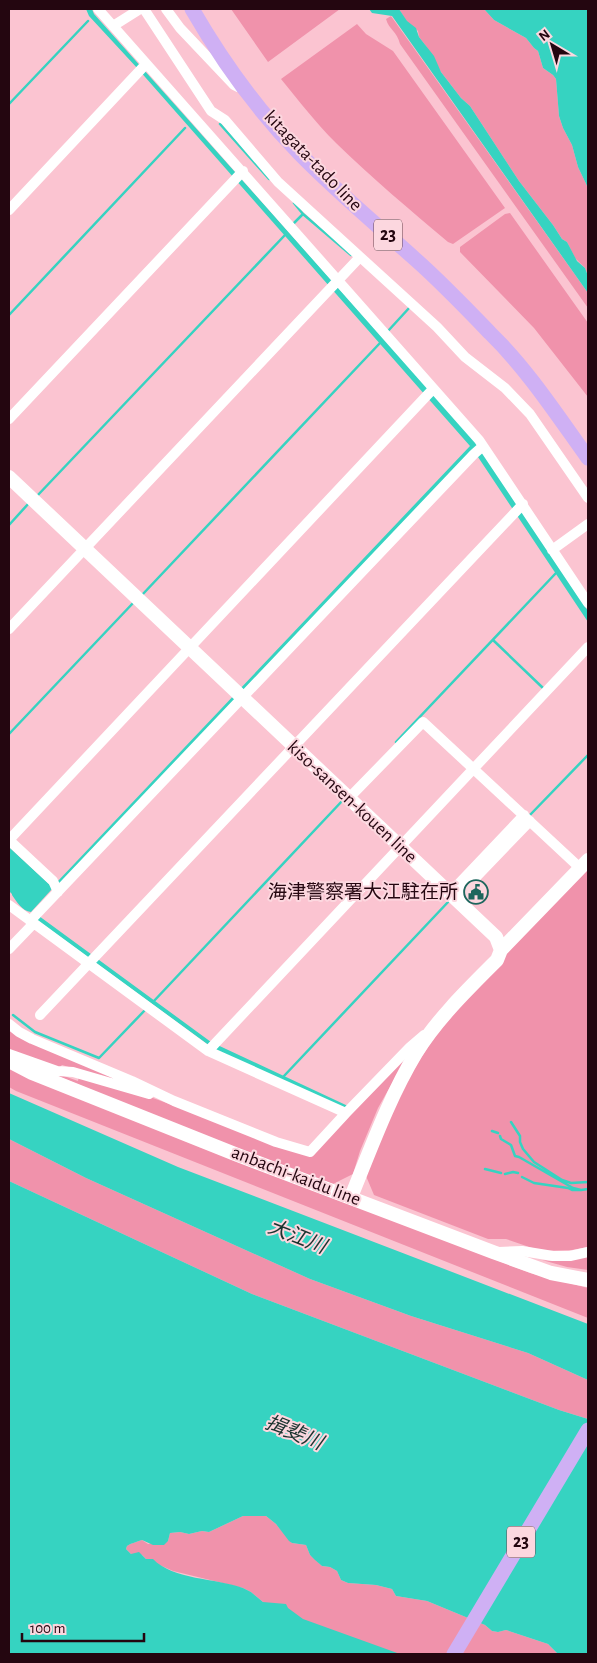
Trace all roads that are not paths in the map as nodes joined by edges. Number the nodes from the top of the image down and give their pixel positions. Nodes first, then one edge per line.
1 (98, 9) edge
2 (140, 9) edge
3 (144, 9) edge
4 (166, 9) edge
5 (192, 9) edge
6 (113, 26) junction
7 (143, 67) junction
8 (246, 90) junction
9 (239, 175) junction
10 (9, 210) edge
11 (360, 257) junction
12 (335, 284) junction
13 (430, 392) junction
14 (9, 418) edge
15 (480, 449) junction
16 (588, 458) edge
17 (9, 477) edge
18 (588, 498) edge
19 (519, 508) junction
20 (588, 524) edge
21 (84, 549) junction
22 (552, 550) junction
23 (588, 603) edge
24 (9, 628) edge
25 (588, 647) edge
26 (189, 648) junction
27 (239, 695) junction
28 (294, 747) junction
29 (474, 768) junction
30 (348, 799) junction
31 (527, 818) junction
32 (9, 840) edge
33 (400, 846) junction
34 (584, 864) edge
35 (56, 887) junction
36 (453, 896) junction
37 (9, 905) edge
38 (32, 922) junction
39 (9, 949) edge
40 (500, 950) junction
41 (92, 961) junction
42 (40, 1015) dead end
43 (9, 1024) edge
44 (433, 1028) junction
45 (211, 1047) junction
46 (9, 1054) edge
47 (9, 1060) edge
48 (174, 1101) junction
49 (346, 1113) junction
50 (351, 1196) junction
51 (493, 1252) junction
52 (588, 1252) edge
53 (588, 1280) edge
54 (588, 1430) edge
55 (454, 1654) edge

1 - 6 street
2 - 6 street
3 - 11 street
4 - 8 street
5 - 8 main road, kitagata-tado line / 23
6 - 7 street
7 - 9 street
7 - 10 street
8 - 16 main road, kitagata-tado line / 23
9 - 12 street
9 - 14 street
11 - 12 street
11 - 18 street
12 - 13 street
12 - 21 street
13 - 15 street
13 - 26 street
15 - 19 street
15 - 27 street
17 - 21 main road, kiso-sansen-kouen line
19 - 22 street
19 - 28 street
20 - 22 street
21 - 24 street
21 - 26 main road, kiso-sansen-kouen line
22 - 23 street
25 - 29 street
26 - 27 main road, kiso-sansen-kouen line
26 - 32 street
27 - 28 main road, kiso-sansen-kouen line
27 - 35 street
28 - 30 main road, kiso-sansen-kouen line
28 - 41 street
29 - 30 street
29 - 31 street
29 - 33 street
30 - 33 main road, kiso-sansen-kouen line
31 - 34 street
31 - 36 street
32 - 35 street
33 - 36 main road, kiso-sansen-kouen line
33 - 45 street
34 - 40 main road
35 - 38 street
36 - 40 main road, kiso-sansen-kouen line
37 - 38 street
38 - 39 street
38 - 41 street
40 - 44 main road
41 - 42 street
41 - 45 street
43 - 48 street
44 - 49 street
44 - 50 main road
45 - 49 street
46 - 48 street
47 - 50 main road, anbachi-kaidu line
48 - 49 street
50 - 51 main road, anbachi-kaidu line
51 - 52 street
51 - 53 main road, anbachi-kaidu line
54 - 55 main road, 23

